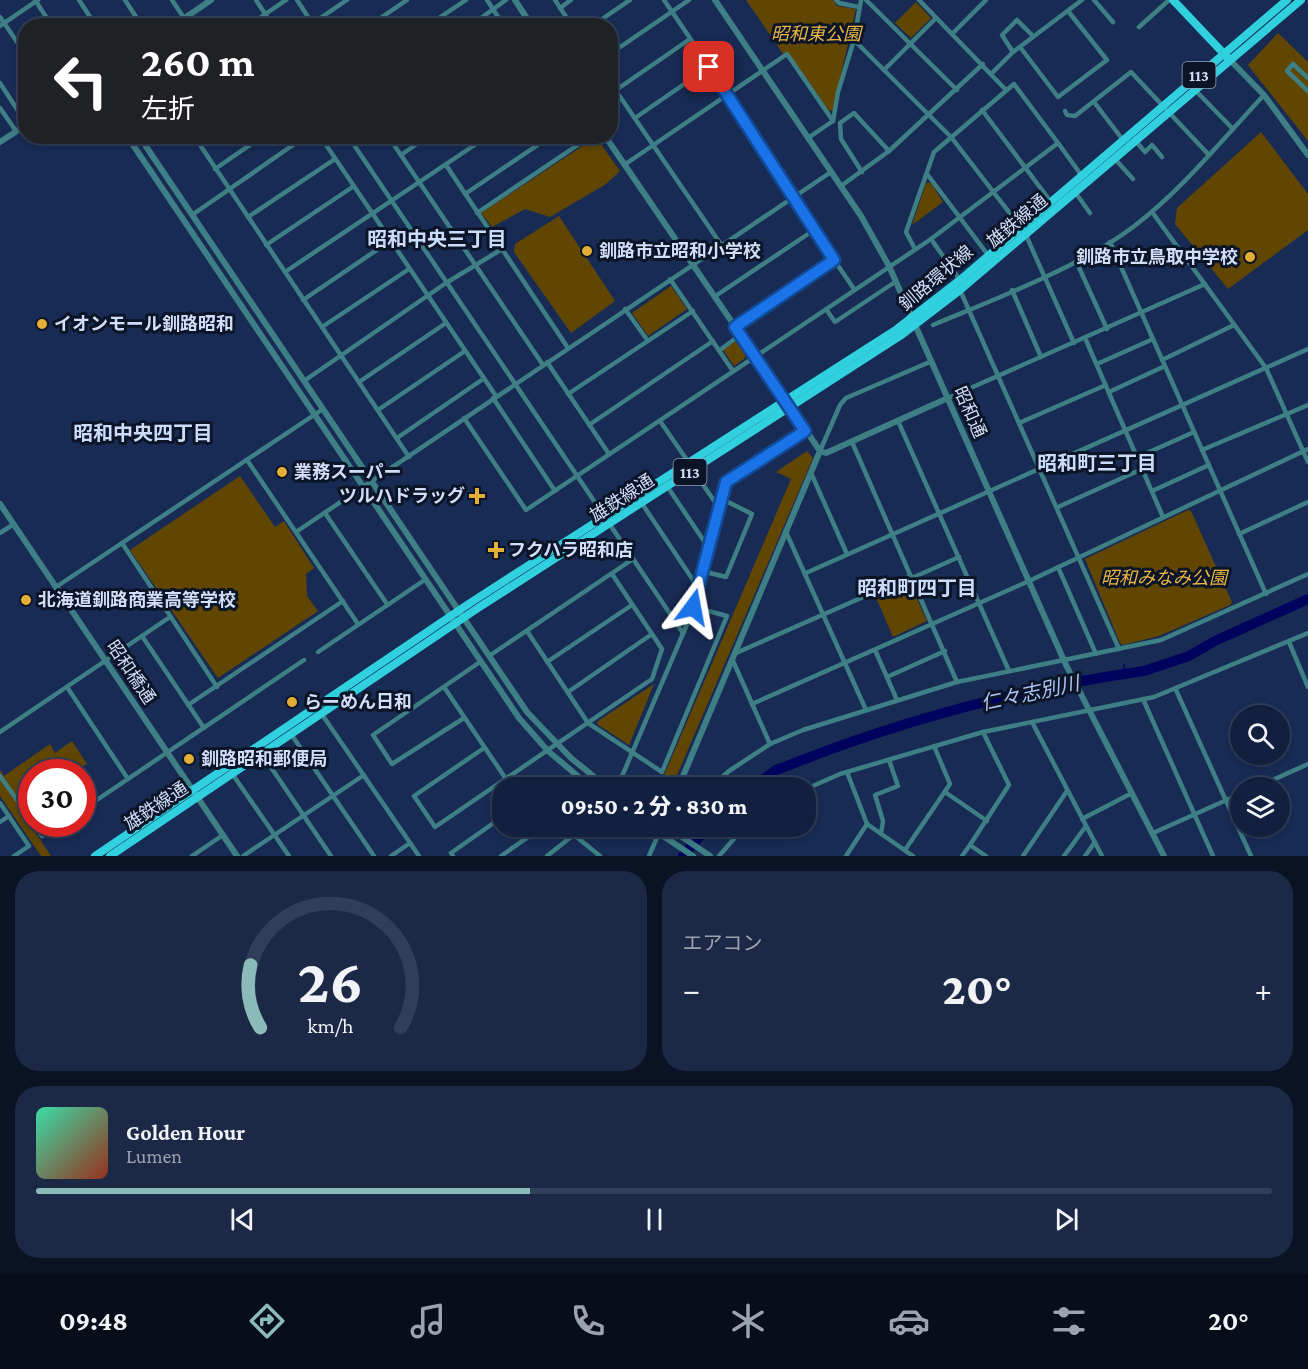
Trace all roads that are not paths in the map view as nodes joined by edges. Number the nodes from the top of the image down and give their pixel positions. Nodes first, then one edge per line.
1 (79, 0) edge
2 (125, 0) edge
3 (172, 0) edge
4 (211, 0) edge
5 (256, 0) edge
6 (286, 0) edge
7 (297, 0) edge
8 (347, 0) edge
9 (406, 0) edge
10 (466, 0) edge
11 (487, 0) edge
12 (506, 0) edge
13 (514, 0) edge
14 (555, 0) edge
15 (571, 0) edge
16 (630, 0) edge
17 (664, 0) edge
18 (689, 0) edge
19 (715, 0) edge
20 (837, 0) edge
21 (861, 0) edge
22 (866, 0) edge
23 (919, 0) edge
24 (976, 0) edge
25 (986, 0) edge
26 (1082, 0) edge
27 (1094, 0) edge
28 (1168, 0) edge
29 (1173, 0) edge
30 (1287, 0) edge
31 (1300, 0) edge
32 (36, 1) edge
33 (981, 5) junction
34 (859, 7) junction
35 (560, 8) junction
36 (494, 10) junction
37 (1068, 10) junction
38 (672, 12) junction
39 (265, 13) junction
40 (0, 17) edge
41 (47, 18) edge
42 (91, 18) edge
43 (137, 18) edge
44 (184, 18) joint
45 (258, 18) edge
46 (268, 18) edge
47 (309, 18) edge
48 (322, 18) edge
49 (380, 18) edge
50 (439, 18) edge
51 (482, 18) edge
52 (499, 18) edge
53 (526, 18) edge
54 (567, 18) edge
55 (604, 18) edge
56 (936, 18) junction
57 (1113, 22) dead end
58 (2, 25) edge
59 (1139, 27) dead end
60 (953, 33) junction
61 (1034, 36) junction
62 (690, 39) junction
63 (854, 40) junction
64 (910, 44) junction
65 (18, 45) edge
66 (1240, 46) junction
67 (1020, 47) junction
68 (618, 49) edge
69 (1013, 52) junction
70 (1224, 54) junction
71 (1230, 60) junction
72 (983, 64) junction
73 (709, 67) junction
74 (884, 70) junction
75 (762, 71) junction
76 (992, 73) junction
77 (1308, 78) edge
78 (0, 83) edge
79 (618, 89) edge
80 (957, 90) junction
81 (1006, 90) junction
82 (1195, 90) junction
83 (1308, 91) edge
84 (618, 93) edge
85 (727, 95) junction
86 (1264, 95) junction
87 (1094, 102) junction
88 (0, 108) edge
89 (982, 110) junction
90 (1165, 110) junction
91 (18, 111) edge
92 (1065, 111) dead end
93 (929, 115) junction
94 (635, 118) junction
95 (833, 121) junction
96 (1233, 129) junction
97 (16, 131) joint
98 (951, 137) junction
99 (808, 138) junction
100 (1124, 140) junction
101 (1135, 140) junction
102 (0, 142) edge
103 (1058, 143) junction
104 (132, 144) edge
105 (144, 144) edge
106 (198, 144) edge
107 (251, 144) edge
108 (294, 144) edge
109 (325, 144) edge
110 (353, 144) edge
111 (393, 144) edge
112 (417, 144) edge
113 (476, 144) edge
114 (539, 144) edge
115 (580, 144) edge
116 (610, 144) edge
117 (653, 146) junction
118 (889, 151) junction
119 (401, 155) junction
120 (1209, 155) junction
121 (1308, 155) edge
122 (1162, 157) dead end
123 (1114, 158) junction
124 (335, 159) junction
125 (446, 165) junction
126 (624, 165) junction
127 (1026, 168) junction
128 (215, 169) junction
129 (831, 172) junction
130 (862, 172) junction
131 (927, 174) junction
132 (1082, 176) junction
133 (1132, 179) dead end
134 (420, 183) junction
135 (354, 186) junction
136 (841, 186) junction
137 (228, 189) junction
138 (993, 192) junction
139 (1075, 192) junction
140 (465, 194) junction
141 (793, 197) junction
142 (391, 201) junction
143 (1051, 202) junction
144 (1152, 212) junction
145 (372, 213) junction
146 (477, 213) junction
147 (1090, 213) dead end
148 (192, 215) junction
149 (248, 217) junction
150 (959, 218) junction
151 (814, 230) junction
152 (1023, 230) junction
153 (931, 239) junction
154 (390, 241) junction
155 (1110, 243) junction
156 (266, 245) junction
157 (722, 246) junction
158 (502, 249) junction
159 (915, 249) junction
160 (988, 255) junction
161 (834, 260) junction
162 (1076, 261) junction
163 (692, 264) junction
164 (475, 266) junction
165 (889, 266) junction
166 (409, 269) junction
167 (285, 272) junction
168 (1044, 276) junction
169 (670, 279) junction
170 (960, 280) junction
171 (895, 282) junction
172 (446, 283) junction
173 (1205, 284) junction
174 (854, 290) junction
175 (960, 290) junction
176 (1012, 290) junction
177 (428, 296) junction
178 (714, 297) junction
179 (303, 300) junction
180 (625, 309) junction
181 (826, 309) junction
182 (969, 310) junction
183 (693, 311) junction
184 (1142, 314) junction
185 (914, 321) junction
186 (446, 323) junction
187 (933, 325) dead end
188 (1234, 325) junction
189 (322, 327) junction
190 (735, 327) junction
191 (1107, 328) junction
192 (740, 335) junction
193 (1085, 338) junction
194 (1153, 339) junction
195 (648, 341) junction
196 (713, 341) junction
197 (1074, 343) junction
198 (568, 348) junction
199 (1308, 349) edge
200 (720, 350) junction
201 (465, 351) junction
202 (340, 355) junction
203 (754, 356) junction
204 (1041, 357) junction
205 (1162, 360) junction
206 (932, 361) junction
207 (545, 363) junction
208 (1097, 364) junction
209 (1165, 366) junction
210 (1266, 368) junction
211 (733, 371) junction
212 (998, 376) junction
213 (483, 379) junction
214 (304, 381) junction
215 (359, 382) junction
216 (515, 384) junction
217 (1106, 385) junction
218 (1109, 392) junction
219 (568, 394) junction
220 (494, 397) junction
221 (948, 398) junction
222 (787, 405) junction
223 (1182, 405) junction
224 (1308, 405) edge
225 (323, 409) junction
226 (378, 410) junction
227 (315, 414) junction
228 (1287, 414) junction
229 (464, 418) junction
230 (660, 420) junction
231 (898, 421) junction
232 (1019, 423) junction
233 (589, 425) junction
234 (1126, 430) junction
235 (805, 431) junction
236 (1194, 432) junction
237 (397, 438) junction
238 (852, 442) junction
239 (1203, 450) junction
240 (1306, 450) edge
241 (820, 451) junction
242 (609, 454) junction
243 (409, 457) junction
244 (1138, 457) junction
245 (247, 460) junction
246 (1308, 462) edge
247 (1209, 465) junction
248 (691, 466) junction
249 (1039, 469) junction
250 (1142, 469) junction
251 (811, 473) junction
252 (577, 476) junction
253 (371, 481) junction
254 (667, 486) junction
255 (363, 487) junction
256 (555, 490) junction
257 (1219, 490) junction
258 (988, 491) junction
259 (1152, 491) junction
260 (722, 499) junction
261 (641, 502) junction
262 (1308, 502) edge
263 (0, 504) edge
264 (1058, 507) junction
265 (719, 508) junction
266 (326, 513) junction
267 (939, 513) junction
268 (1163, 517) junction
269 (607, 520) junction
270 (14, 524) junction
271 (296, 532) junction
272 (786, 532) junction
273 (0, 533) edge
274 (893, 534) junction
275 (1239, 534) junction
276 (122, 543) junction
277 (708, 547) junction
278 (847, 554) junction
279 (959, 557) junction
280 (1078, 557) junction
281 (633, 559) junction
282 (1058, 567) junction
283 (702, 571) junction
284 (612, 573) junction
285 (806, 573) junction
286 (1308, 574) edge
287 (912, 577) junction
288 (426, 579) junction
289 (1029, 581) junction
290 (697, 586) junction
291 (56, 587) junction
292 (1266, 594) junction
293 (343, 601) junction
294 (387, 604) junction
295 (979, 604) junction
296 (632, 605) junction
297 (693, 607) junction
298 (458, 611) junction
299 (824, 615) junction
300 (170, 617) junction
301 (463, 619) junction
302 (453, 620) junction
303 (358, 624) junction
304 (933, 624) junction
305 (527, 631) junction
306 (683, 633) junction
307 (1308, 633) edge
308 (652, 634) junction
309 (142, 636) junction
310 (1289, 642) junction
311 (1119, 649) junction
312 (875, 650) junction
313 (945, 651) junction
314 (318, 652) dead end
315 (736, 653) junction
316 (1096, 654) junction
317 (489, 656) junction
318 (106, 660) junction
319 (304, 660) dead end
320 (733, 661) junction
321 (480, 662) junction
322 (547, 662) junction
323 (846, 663) junction
324 (1065, 663) junction
325 (1009, 671) junction
326 (887, 677) junction
327 (957, 682) junction
328 (67, 687) junction
329 (217, 687) junction
330 (444, 687) junction
331 (1308, 687) edge
332 (1176, 690) junction
333 (568, 692) junction
334 (1143, 699) junction
335 (897, 700) junction
336 (752, 704) junction
337 (188, 705) junction
338 (1088, 707) junction
339 (866, 710) junction
340 (321, 713) junction
341 (464, 718) junction
342 (1032, 722) junction
343 (588, 723) junction
344 (204, 728) junction
345 (0, 732) edge
346 (983, 732) junction
347 (290, 734) junction
348 (770, 744) junction
349 (557, 745) junction
350 (934, 746) junction
351 (484, 748) junction
352 (548, 751) junction
353 (166, 753) junction
354 (261, 753) junction
355 (633, 753) junction
356 (890, 760) junction
357 (1308, 764) edge
358 (231, 772) junction
359 (847, 772) junction
360 (364, 775) junction
361 (0, 776) edge
362 (505, 777) edge
363 (509, 777) edge
364 (579, 777) edge
365 (595, 777) edge
366 (622, 777) edge
367 (683, 777) edge
368 (722, 777) edge
369 (1279, 777) edge
370 (128, 779) junction
371 (816, 785) edge
372 (492, 788) edge
373 (1067, 790) junction
374 (945, 792) junction
375 (1132, 793) junction
376 (195, 794) junction
377 (333, 796) junction
378 (1230, 799) edge
379 (96, 801) edge
380 (1226, 801) junction
381 (18, 802) edge
382 (0, 803) edge
383 (1194, 815) junction
384 (9, 816) junction
385 (304, 816) junction
386 (1082, 819) junction
387 (987, 821) junction
388 (0, 822) edge
389 (867, 824) junction
390 (492, 825) edge
391 (1086, 826) junction
392 (1153, 833) junction
393 (881, 834) junction
394 (223, 835) junction
395 (275, 835) junction
396 (528, 837) edge
397 (575, 837) edge
398 (577, 837) edge
399 (658, 837) edge
400 (667, 837) edge
401 (682, 837) edge
402 (735, 837) edge
403 (1095, 842) junction
404 (410, 843) junction
405 (970, 844) junction
406 (905, 850) junction
407 (200, 854) edge
408 (14, 856) edge
409 (95, 856) edge
410 (110, 856) edge
411 (192, 856) edge
412 (237, 856) edge
413 (243, 856) edge
414 (289, 856) edge
415 (331, 856) edge
416 (374, 856) edge
417 (392, 856) edge
418 (419, 856) edge
419 (453, 856) edge
420 (501, 856) edge
421 (548, 856) edge
422 (600, 856) edge
423 (649, 856) edge
424 (693, 856) edge
425 (710, 856) edge
426 (719, 856) edge
427 (846, 856) edge
428 (913, 856) edge
429 (962, 856) edge
430 (986, 856) edge
431 (1023, 856) edge
432 (1064, 856) edge
433 (1085, 856) edge
434 (1102, 856) edge
435 (1164, 856) edge
436 (1213, 856) edge
437 (1251, 856) edge

1 - 42 street
2 - 43 street
3 - 44 street
4 - 44 street
5 - 39 street
6 - 39 street
7 - 47 street
8 - 48 street
9 - 49 street
10 - 50 street
11 - 36 street
12 - 36 street
13 - 53 street
14 - 35 street
15 - 35 street
16 - 55 street
17 - 38 street
18 - 38 street
19 - 75 street, 昭和通
20 - 34 street
21 - 34 street
22 - 64 street
23 - 56 street
24 - 33 street
25 - 33 street
26 - 37 street
27 - 57 street
28 - 59 street
29 - 70 main road, 113
30 - 66 main road, 113
31 - 66 main road, 113
32 - 41 street
32 - 58 street
33 - 60 street
34 - 63 street
35 - 54 street
36 - 51 street
36 - 52 street
37 - 61 street
37 - 67 street
38 - 62 street
38 - 68 street
39 - 45 street
39 - 46 street
40 - 58 street
56 - 60 street
56 - 64 street
58 - 65 street
60 - 72 street
61 - 67 street
61 - 69 street
62 - 73 street
62 - 79 street
63 - 74 street
63 - 95 street
64 - 74 street
64 - 80 street
66 - 70 main road, 釧路環状線 / 113
66 - 71 main road, 雄鉄線通 / 113
67 - 69 street
69 - 76 street
70 - 71 main road, 113
70 - 90 main road, 釧路環状線 / 113
71 - 82 main road, 雄鉄線通 / 113
71 - 86 street
72 - 76 street
72 - 80 street
73 - 85 street
73 - 94 street
74 - 93 street
75 - 85 street
75 - 95 street
75 - 99 street, 昭和通
76 - 81 street
77 - 83 street
78 - 91 street
80 - 93 street
81 - 89 street
81 - 103 street
82 - 90 main road, 雄鉄線通 / 113
82 - 96 street
84 - 94 street
85 - 117 street
85 - 141 street
86 - 96 street
86 - 121 street
87 - 90 street
87 - 92 street
87 - 100 street
88 - 97 street
89 - 98 street
89 - 127 street
90 - 100 main road, 釧路環状線 / 113
90 - 101 main road, 雄鉄線通 / 113
90 - 120 street
93 - 98 street
93 - 118 street
94 - 117 street
95 - 99 street
96 - 120 street
97 - 102 street
98 - 131 street
98 - 138 street
99 - 129 street, 昭和通
100 - 132 main road, 釧路環状線 / 113
101 - 122 street
101 - 123 main road, 雄鉄線通 / 113
103 - 127 street
103 - 132 street
104 - 227 street
105 - 148 street
106 - 128 street
107 - 128 street
108 - 137 street
109 - 124 street
110 - 142 street
111 - 119 street
112 - 119 street
113 - 125 street
114 - 140 street
115 - 146 street
116 - 126 street
117 - 126 street
117 - 157 street
118 - 130 street
118 - 130 street
119 - 134 street
120 - 144 street
123 - 133 street
123 - 139 main road, 雄鉄線通 / 113
124 - 135 street
124 - 149 street
125 - 134 street
125 - 140 street
126 - 163 street
127 - 138 street
127 - 143 street
128 - 137 street
129 - 136 street, 昭和通
129 - 141 street
130 - 136 street
131 - 150 street
131 - 159 street
132 - 143 main road, 釧路環状線 / 113
134 - 142 street
134 - 164 street
135 - 145 street
135 - 156 street
136 - 165 street, 昭和通
137 - 148 street
137 - 149 street
138 - 150 street
138 - 152 street
139 - 147 street
139 - 152 main road, 雄鉄線通 / 113
140 - 146 street
141 - 151 street
141 - 157 street
142 - 145 street
142 - 172 street
143 - 152 main road, 釧路環状線 / 113
144 - 155 street
144 - 173 street
145 - 154 street
145 - 167 street
146 - 158 street
148 - 214 street
149 - 156 street
150 - 153 street
150 - 160 street
151 - 161 street
151 - 178 street
152 - 160 main road, 釧路環状線 / 113
152 - 168 street
152 - 175 main road, 雄鉄線通 / 113
153 - 159 street
153 - 170 street
154 - 166 street
154 - 179 street
155 - 162 street
155 - 184 street
156 - 167 street
157 - 163 street
158 - 164 street
158 - 198 street
159 - 165 street
160 - 170 main road, 釧路環状線 / 113
161 - 174 street
161 - 190 street
162 - 168 street
162 - 191 street
163 - 169 street
163 - 178 street
164 - 172 street
164 - 207 street
165 - 171 street, 昭和通
165 - 174 street
166 - 177 street
166 - 189 street
167 - 179 street
168 - 176 street
168 - 197 street
169 - 180 street
169 - 183 street
170 - 185 main road, 釧路環状線 / 113
171 - 181 street
171 - 185 street, 昭和通
172 - 177 street
172 - 216 street
173 - 184 street
173 - 188 street
174 - 181 street
175 - 182 street
175 - 185 main road, 雄鉄線通 / 113
176 - 182 street
176 - 204 street
177 - 186 street
177 - 202 street
178 - 190 street
179 - 189 street
180 - 195 street
180 - 198 street
181 - 203 street
182 - 187 street
182 - 212 street
183 - 195 street
183 - 196 street
184 - 191 street
184 - 194 street
185 - 206 street, 昭和通
185 - 222 main road, 雄鉄線通 / 113
186 - 201 street
186 - 215 street
188 - 205 street
188 - 210 street
189 - 202 street
190 - 192 street
191 - 193 street
192 - 200 street
192 - 203 street
193 - 197 street
193 - 208 street
194 - 205 street
194 - 208 street
195 - 219 street
196 - 200 street
196 - 233 street
197 - 204 street
198 - 207 street
199 - 210 street
200 - 211 street
201 - 213 street
201 - 226 street
202 - 214 street
202 - 215 street
203 - 211 street
203 - 222 street
204 - 212 street
205 - 209 street
206 - 221 street, 昭和通
206 - 241 street
207 - 216 street
207 - 219 street
208 - 217 street
209 - 218 street
209 - 223 street
210 - 223 street
210 - 228 street
211 - 230 street
212 - 221 street
212 - 232 street
213 - 220 street
213 - 237 street
214 - 225 street
215 - 226 street
216 - 220 street
216 - 252 street
217 - 218 street
217 - 232 street
218 - 234 street
219 - 233 street
220 - 229 street
220 - 256 street
221 - 231 street
221 - 258 street, 昭和通
222 - 235 street
222 - 248 main road, 雄鉄線通 / 113
223 - 234 street
223 - 236 street
224 - 228 street
225 - 227 street
225 - 253 street
226 - 237 street
227 - 245 street
227 - 255 street
228 - 239 street
228 - 240 street
229 - 243 street
229 - 256 street
230 - 242 street
230 - 248 street
231 - 238 street
231 - 267 street
232 - 249 street
233 - 242 street
234 - 244 street
234 - 249 street
235 - 241 street
235 - 260 street
236 - 239 street
236 - 244 street
237 - 243 street
238 - 241 street
238 - 274 street
239 - 247 street
240 - 246 street
240 - 257 street
241 - 251 street
242 - 252 street
243 - 253 street
244 - 250 street
245 - 271 street
245 - 276 street
247 - 257 street
247 - 259 street
248 - 254 main road, 雄鉄線通 / 113
248 - 265 street
248 - 269 main road, 雄鉄線通 / 113
249 - 258 street
249 - 264 street
250 - 259 street
250 - 264 street
251 - 272 street
251 - 278 street
252 - 256 street
252 - 269 street
253 - 255 street
253 - 298 street
254 - 261 main road, 雄鉄線通 / 113
254 - 277 street
255 - 266 street
255 - 288 street
257 - 268 street
257 - 275 street
258 - 267 street
258 - 289 street, 昭和通
259 - 268 street
260 - 265 street
260 - 283 street
261 - 269 main road, 雄鉄線通 / 113
261 - 290 street
262 - 275 street
263 - 270 street, 昭和橋通
264 - 280 street
265 - 277 street
266 - 271 street
266 - 294 street
267 - 274 street
267 - 279 street
268 - 280 street
269 - 281 street
269 - 298 main road, 雄鉄線通 / 113
269 - 301 main road, 雄鉄線通 / 113
270 - 273 street
270 - 291 street, 昭和橋通
271 - 293 street
272 - 285 street
272 - 315 street
274 - 278 street
274 - 287 street
275 - 292 street
276 - 291 street
276 - 300 street
277 - 283 street
278 - 285 street
279 - 287 street
279 - 295 street
280 - 282 street
280 - 311 street
281 - 284 street
281 - 306 street
282 - 289 street
282 - 316 street
283 - 290 street
284 - 296 street
284 - 305 street
285 - 299 street
286 - 292 street
287 - 299 street
287 - 304 street
288 - 294 street
288 - 302 street
289 - 295 street
289 - 324 street, 昭和通
290 - 297 street
291 - 318 street, 昭和橋通
292 - 311 street
293 - 303 street
293 - 329 street
294 - 303 street
295 - 304 street
295 - 325 street
296 - 308 street
296 - 322 street
297 - 306 street
297 - 355 street
298 - 301 street
298 - 302 main road, 雄鉄線通 / 113
299 - 315 street
299 - 323 street
300 - 309 street
300 - 329 street
301 - 302 main road, 雄鉄線通 / 113
301 - 317 street
302 - 321 street
302 - 340 main road, 雄鉄線通 / 113
302 - 376 main road, 雄鉄線通 / 113
303 - 314 street
304 - 312 street
304 - 313 street
305 - 317 street
305 - 322 street
306 - 355 street
307 - 310 street
308 - 333 street
308 - 343 street
309 - 318 street
309 - 337 street
310 - 331 street
310 - 332 street
311 - 316 street
312 - 323 street
312 - 326 street
313 - 326 street
313 - 327 street
315 - 320 street
316 - 324 street
317 - 349 street
318 - 328 street
318 - 353 street, 昭和橋通
319 - 344 street
320 - 336 street
320 - 367 street
321 - 330 street
321 - 352 street
322 - 333 street
323 - 336 street
323 - 339 street
324 - 325 street
324 - 338 street, 昭和通
325 - 327 street
326 - 335 street
327 - 335 street
328 - 345 street
328 - 370 street
329 - 337 street
330 - 341 street
330 - 341 street
332 - 334 street
332 - 380 street
333 - 343 street
334 - 338 street
334 - 383 street
335 - 339 street
336 - 348 street
337 - 344 street
338 - 342 street
338 - 375 street, 昭和通
339 - 348 street
340 - 347 main road, 雄鉄線通 / 113
340 - 360 street
341 - 351 street
342 - 346 street
342 - 373 street
343 - 349 street
343 - 355 street
344 - 353 street
346 - 350 street
346 - 387 street
347 - 354 main road, 雄鉄線通 / 113
347 - 377 street
348 - 368 street
349 - 352 street
349 - 365 street
350 - 356 street
350 - 374 street
351 - 362 street
351 - 372 street
352 - 363 street
352 - 364 street
353 - 370 street
353 - 376 street, 昭和橋通
354 - 358 main road, 雄鉄線通 / 113
354 - 385 street
355 - 366 street
356 - 359 street
356 - 393 street
357 - 369 street
358 - 376 main road, 雄鉄線通 / 113
358 - 395 street
359 - 371 street
359 - 389 street
360 - 377 street
360 - 404 street
361 - 381 street
370 - 379 street
373 - 386 street
373 - 431 street
374 - 387 street
374 - 406 street
375 - 386 street
375 - 392 street, 昭和通
376 - 394 street, 昭和橋通
376 - 409 main road, 雄鉄線通 / 113
376 - 410 main road, 雄鉄線通 / 113
377 - 385 street
377 - 416 street
378 - 380 street
380 - 383 street
380 - 437 street
382 - 384 street
383 - 392 street
383 - 436 street
384 - 388 street
384 - 408 street
385 - 395 street
385 - 415 street
386 - 391 street
387 - 405 street
389 - 393 street
389 - 427 street
390 - 419 street
391 - 403 street
391 - 432 street
392 - 435 street, 昭和通
393 - 406 street
394 - 407 street
394 - 412 street, 昭和橋通
395 - 413 street
395 - 414 street
396 - 420 street
397 - 421 street
398 - 422 street
399 - 423 street
400 - 424 street
401 - 425 street
402 - 426 street
403 - 433 street
403 - 434 street
404 - 417 street
404 - 418 street
405 - 429 street
405 - 430 street
406 - 428 street
407 - 411 street

